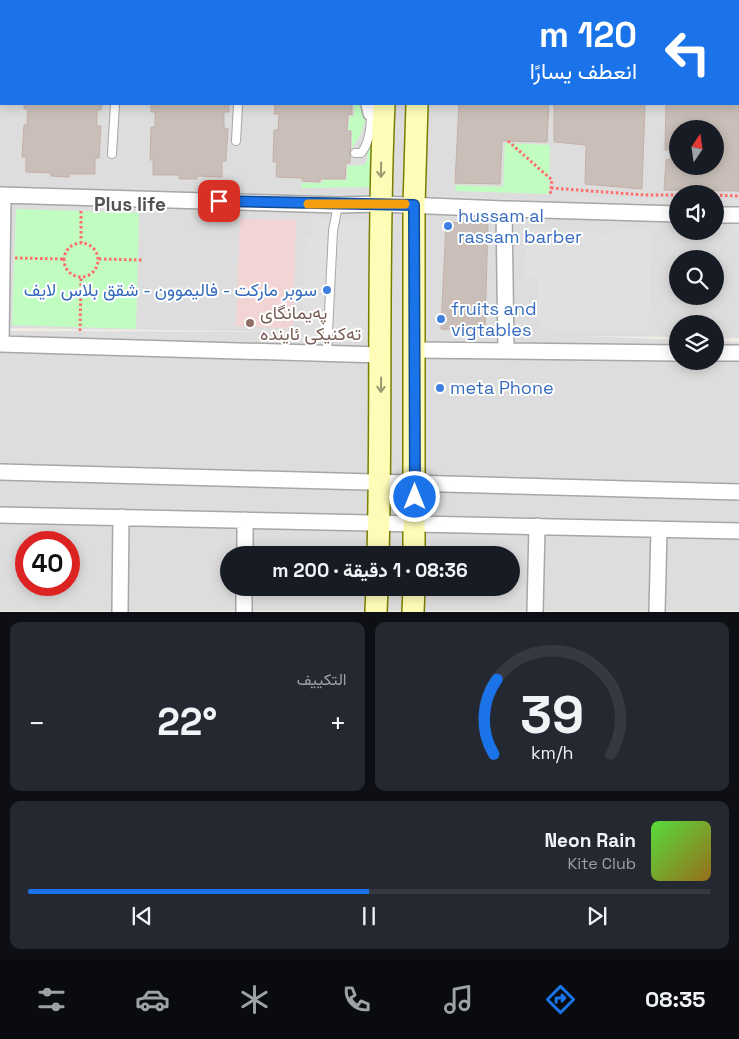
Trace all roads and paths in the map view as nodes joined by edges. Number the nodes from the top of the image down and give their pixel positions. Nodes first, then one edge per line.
1 (115, 105) edge
2 (238, 105) edge
3 (417, 105) edge
4 (377, 108) edge
5 (382, 136) junction
6 (416, 136) junction
7 (236, 141) dead end
8 (508, 141) dead end
9 (355, 153) dead end
10 (112, 154) dead end
11 (551, 188) junction
12 (1, 195) edge
13 (669, 195) edge
14 (724, 195) edge
15 (739, 196) edge
16 (549, 198) dead end
17 (338, 204) junction
18 (380, 204) junction
19 (414, 205) junction
20 (504, 209) junction
21 (669, 214) edge
22 (724, 215) edge
23 (739, 215) edge
24 (15, 258) dead end
25 (99, 259) junction
26 (64, 260) junction
27 (142, 260) dead end
28 (81, 277) junction
29 (80, 334) dead end
30 (0, 344) edge
31 (414, 350) junction
32 (506, 351) junction
33 (669, 352) edge
34 (327, 353) junction
35 (724, 353) edge
36 (739, 353) edge
37 (381, 355) junction
38 (0, 472) edge
39 (379, 482) junction
40 (415, 484) junction
41 (739, 492) edge
42 (0, 515) edge
43 (121, 517) junction
44 (245, 520) junction
45 (379, 523) junction
46 (414, 524) junction
47 (537, 526) junction
48 (659, 528) junction
49 (739, 530) edge
50 (245, 546) edge
51 (378, 546) edge
52 (414, 546) edge
53 (244, 596) edge
54 (377, 596) edge
55 (414, 596) edge
56 (120, 612) edge
57 (244, 612) edge
58 (376, 612) edge
59 (413, 612) edge
60 (535, 612) edge
61 (657, 612) edge

1 - 10 lane
2 - 7 lane
3 - 6 street
4 - 5 street
4 - 9 lane
5 - 6 street
5 -> 18 street
6 - 19 street
8 - 11 path
11 - 13 path
11 - 16 path
12 - 17 street
12 - 30 street
14 - 15 path
17 - 18 street
17 - 34 lane
18 - 19 street
18 - 37 street
19 - 20 street
19 - 31 street
20 - 21 street
20 - 32 street
22 - 23 street
24 - 26 path
25 - 26 path
25 - 27 path
25 - 28 path
26 - 28 path
28 - 29 path
30 - 34 street
31 - 32 street
31 - 40 street
32 - 33 street
34 - 37 street
35 - 36 street
37 -> 39 street
38 - 39 street
39 - 40 street
39 - 45 street
40 - 41 street
40 - 46 street
42 - 43 street
43 - 44 street
43 - 56 street
44 - 45 street
44 - 50 street
45 - 46 street
45 - 51 street
46 - 47 street
46 - 52 street
47 - 48 street
47 - 60 street
48 - 49 street
48 - 61 street
53 - 57 street
54 - 58 street
55 - 59 street

